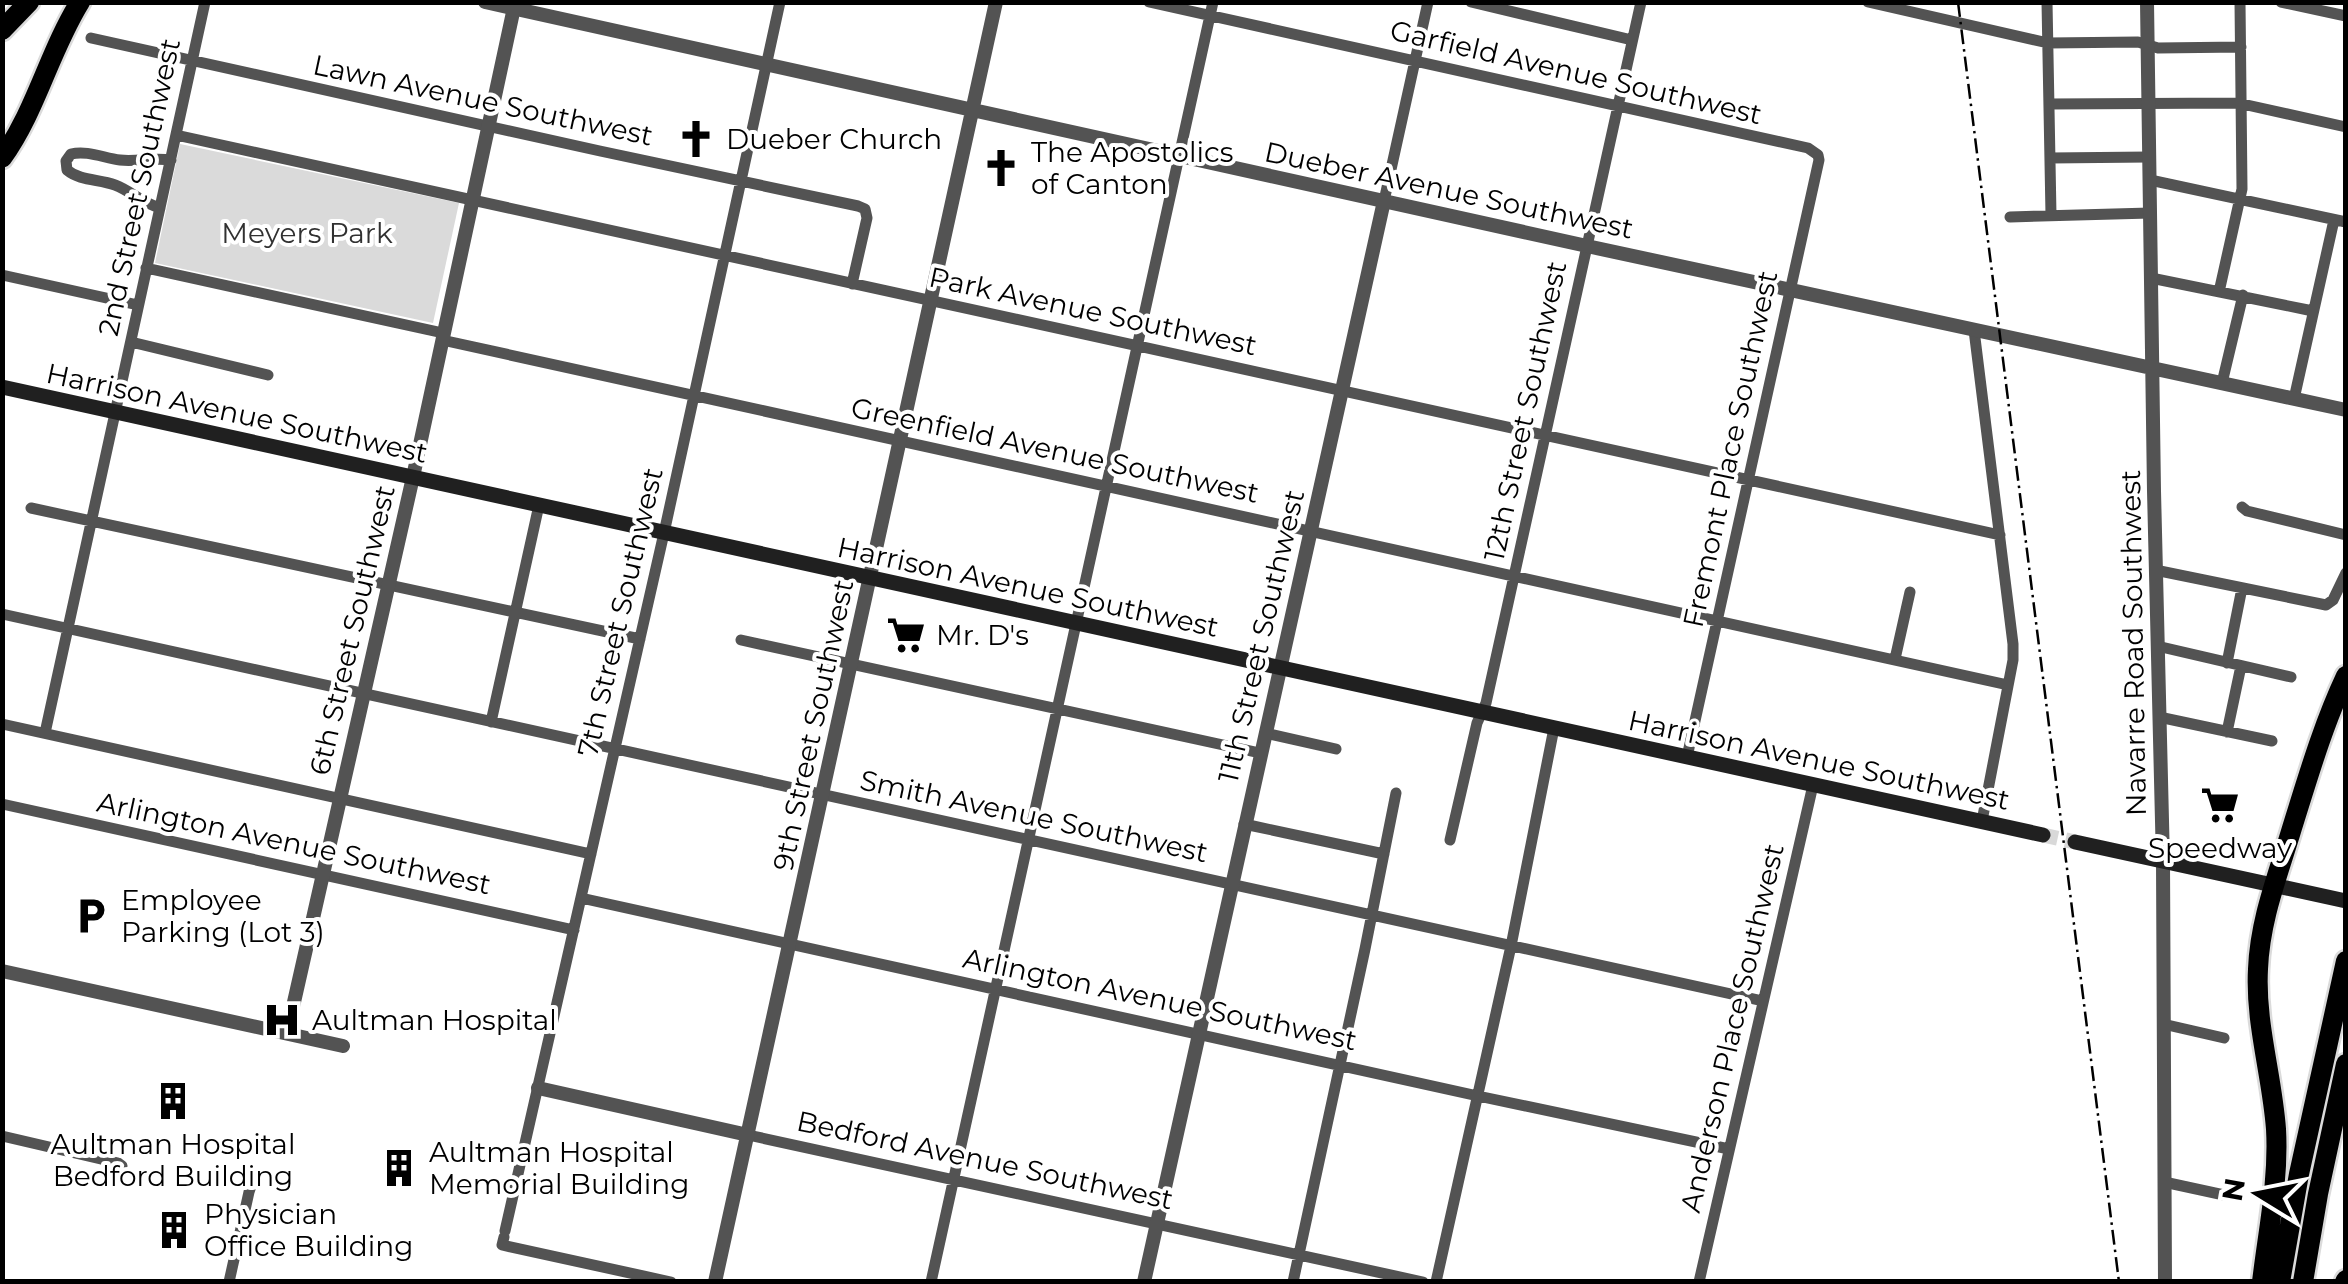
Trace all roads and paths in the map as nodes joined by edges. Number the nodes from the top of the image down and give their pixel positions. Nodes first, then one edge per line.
1 (29, 2) edge
2 (80, 2) edge
3 (205, 2) edge
4 (484, 2) edge
5 (780, 2) edge
6 (996, 2) edge
7 (1149, 2) edge
8 (1213, 2) edge
9 (1428, 2) edge
10 (1471, 2) edge
11 (1641, 2) edge
12 (1868, 2) edge
13 (2047, 2) edge
14 (2147, 2) edge
15 (2240, 2) edge
16 (2282, 2) edge
17 (2301, 4) edge
18 (514, 6) edge
19 (2346, 16) edge
20 (1210, 17) junction
21 (2, 30) edge
22 (91, 38) dead end
23 (1632, 40) junction
24 (2048, 44) junction
25 (2148, 45) junction
26 (2240, 47) junction
27 (1415, 61) junction
28 (192, 62) junction
29 (766, 65) junction
30 (2148, 102) junction
31 (2049, 104) junction
32 (2243, 104) junction
33 (1618, 107) junction
34 (973, 110) junction
35 (489, 125) junction
36 (2346, 127) edge
37 (176, 135) junction
38 (1816, 152) joint
39 (1178, 155) junction
40 (2150, 157) junction
41 (2, 158) edge
42 (2050, 158) junction
43 (171, 160) junction
44 (2150, 180) junction
45 (741, 182) junction
46 (2240, 199) junction
47 (473, 200) junction
48 (1384, 201) junction
49 (160, 208) junction
50 (2150, 213) junction
51 (2051, 216) junction
52 (2010, 217) dead end
53 (2340, 221) edge
54 (1587, 246) junction
55 (725, 255) junction
56 (146, 268) junction
57 (2, 275) edge
58 (2152, 278) junction
59 (852, 284) junction
60 (1790, 290) junction
61 (2219, 292) junction
62 (2242, 295) junction
63 (931, 301) junction
64 (138, 305) junction
65 (2313, 311) junction
66 (1974, 330) junction
67 (443, 337) junction
68 (130, 342) junction
69 (1136, 346) junction
70 (2152, 368) junction
71 (268, 375) dead end
72 (2222, 383) junction
73 (2, 387) edge
74 (1342, 392) junction
75 (694, 396) junction
76 (2294, 399) junction
77 (2346, 410) edge
78 (115, 411) junction
79 (1545, 436) junction
80 (900, 442) junction
81 (413, 477) junction
82 (1749, 480) junction
83 (1106, 487) junction
84 (538, 505) junction
85 (2242, 507) dead end
86 (32, 508) dead end
87 (92, 521) junction
88 (1311, 531) junction
89 (664, 533) junction
90 (2000, 535) junction
91 (2346, 535) edge
92 (2156, 570) junction
93 (2346, 573) edge
94 (1514, 576) junction
95 (870, 578) junction
96 (388, 585) junction
97 (2242, 588) junction
98 (1910, 592) dead end
99 (515, 612) junction
100 (2, 614) edge
101 (1718, 621) junction
102 (1076, 623) junction
103 (69, 628) junction
104 (640, 639) junction
105 (742, 640) dead end
106 (2157, 646) junction
107 (1895, 660) junction
108 (2226, 662) junction
109 (852, 664) junction
110 (2242, 666) junction
111 (1280, 668) junction
112 (2346, 676) edge
113 (2290, 677) dead end
114 (2008, 684) junction
115 (363, 694) junction
116 (1057, 709) junction
117 (1481, 712) junction
118 (2158, 717) junction
119 (490, 722) junction
120 (2, 724) edge
121 (1554, 728) junction
122 (2226, 732) junction
123 (1265, 733) junction
124 (45, 734) junction
125 (2272, 742) dead end
126 (1336, 749) dead end
127 (615, 750) junction
128 (1260, 754) junction
129 (1687, 757) junction
130 (1813, 785) junction
131 (1396, 793) dead end
132 (823, 795) junction
133 (339, 798) junction
134 (2, 804) edge
135 (1982, 821) junction
136 (1244, 824) junction
137 (2043, 835) tunnel mouth
138 (1028, 840) junction
139 (1450, 840) dead end
140 (2075, 842) tunnel mouth
141 (591, 854) junction
142 (1384, 854) junction
143 (2163, 862) junction
144 (322, 875) junction
145 (1231, 884) junction
146 (2274, 886) junction
147 (581, 898) junction
148 (2346, 901) edge
149 (1372, 916) junction
150 (574, 930) junction
151 (790, 944) junction
152 (1511, 946) junction
153 (2346, 961) edge
154 (2, 970) edge
155 (995, 988) junction
156 (1762, 1002) junction
157 (2164, 1024) junction
158 (287, 1033) junction
159 (1198, 1033) junction
160 (2224, 1038) dead end
161 (344, 1046) dead end
162 (1340, 1064) junction
163 (2346, 1064) edge
164 (538, 1088) junction
165 (1478, 1096) junction
166 (748, 1134) junction
167 (2, 1136) edge
168 (1729, 1149) junction
169 (122, 1166) dead end
170 (257, 1168) dead end
171 (954, 1179) junction
172 (2164, 1182) junction
173 (2224, 1195) dead end
174 (1157, 1223) junction
175 (1299, 1254) junction
176 (229, 1282) edge
177 (671, 1282) edge
178 (716, 1282) edge
179 (932, 1282) edge
180 (1144, 1282) edge
181 (1292, 1282) edge
182 (1422, 1282) edge
183 (1436, 1282) edge
184 (1699, 1282) edge
185 (2166, 1282) edge
186 (2262, 1282) edge
187 (2280, 1282) edge
188 (2302, 1282) edge

1 - 21 highway
2 - 41 highway
3 - 28 street, 2nd Street Southwest
4 - 18 street, Dueber Avenue Southwest
5 - 29 street, 7th Street Southwest
6 - 34 street, 9th Street Southwest
7 - 20 street, Garfield Avenue Southwest
8 - 20 street
9 - 27 street, 11th Street Southwest
10 - 23 street
11 - 23 street, 12th Street Southwest
12 - 24 street
13 - 24 street
14 - 25 street, Navarre Road Southwest
15 - 26 street
16 - 17 street
17 - 19 street
18 - 29 street, Dueber Avenue Southwest
18 - 35 street, 6th Street Southwest
20 - 27 street, Garfield Avenue Southwest
20 - 39 street
22 - 28 street, Lawn Avenue Southwest
23 - 33 street, 12th Street Southwest
24 - 25 street
24 - 31 street
25 - 26 street
25 - 30 street, Navarre Road Southwest
26 - 32 street
27 - 33 street, Garfield Avenue Southwest
27 - 48 street, 11th Street Southwest
28 - 35 street, Lawn Avenue Southwest
28 - 37 street, 2nd Street Southwest
29 - 34 street, Dueber Avenue Southwest
29 - 45 street, 7th Street Southwest
30 - 31 street
30 - 32 street
30 - 40 street, Navarre Road Southwest
31 - 42 street
32 - 36 street
32 - 46 street
33 - 38 street, Garfield Avenue Southwest
33 - 54 street, 12th Street Southwest
34 - 39 street, Dueber Avenue Southwest
34 - 63 street, 9th Street Southwest
35 - 45 street, Lawn Avenue Southwest
35 - 47 street, 6th Street Southwest
37 - 43 street, 2nd Street Southwest
37 - 47 street, Park Avenue Southwest
38 - 60 street, Fremont Place Southwest
39 - 48 street, Dueber Avenue Southwest
39 - 69 street
40 - 42 street
40 - 44 street, Navarre Road Southwest
42 - 51 street
43 - 49 street, 2nd Street Southwest
43 - 49 street
44 - 46 street
44 - 50 street, Navarre Road Southwest
45 - 55 street, 7th Street Southwest
45 - 59 street, Lawn Avenue Southwest
46 - 53 street
46 - 61 street
47 - 55 street, Park Avenue Southwest
47 - 67 street, 6th Street Southwest
48 - 54 street, Dueber Avenue Southwest
48 - 74 street, 11th Street Southwest
49 - 56 street, 2nd Street Southwest
50 - 51 street
50 - 58 street, Navarre Road Southwest
51 - 52 street
53 - 65 street
54 - 60 street, Dueber Avenue Southwest
54 - 79 street, 12th Street Southwest
55 - 59 street, Park Avenue Southwest
55 - 75 street, 7th Street Southwest
56 - 64 street, 2nd Street Southwest
56 - 67 street, Greenfield Avenue Southwest
57 - 64 street
58 - 61 street
58 - 70 street, Navarre Road Southwest
59 - 63 street, Park Avenue Southwest
60 - 66 street, Dueber Avenue Southwest
60 - 82 street, Fremont Place Southwest
61 - 62 street
62 - 65 street
62 - 72 street
63 - 69 street, Park Avenue Southwest
63 - 80 street, 9th Street Southwest
64 - 68 street, 2nd Street Southwest
65 - 76 street
66 - 70 street, Dueber Avenue Southwest
66 - 90 street
67 - 75 street, Greenfield Avenue Southwest
67 - 81 street, 6th Street Southwest
68 - 71 street
68 - 78 street, 2nd Street Southwest
69 - 74 street, Park Avenue Southwest
69 - 83 street
70 - 72 street, Dueber Avenue Southwest
70 - 92 street, Navarre Road Southwest
72 - 76 street, Dueber Avenue Southwest
73 - 78 main road, Harrison Avenue Southwest
74 - 79 street, Park Avenue Southwest
74 - 88 street, 11th Street Southwest
75 - 80 street, Greenfield Avenue Southwest
75 - 89 street, 7th Street Southwest
76 - 77 street, Dueber Avenue Southwest
78 - 81 main road, Harrison Avenue Southwest
78 - 87 street, 2nd Street Southwest
79 - 82 street, Park Avenue Southwest
79 - 94 street, 12th Street Southwest
80 - 83 street, Greenfield Avenue Southwest
80 - 95 street, 9th Street Southwest
81 - 84 main road, Harrison Avenue Southwest
81 - 96 street, 6th Street Southwest
82 - 90 street, Park Avenue Southwest
82 - 101 street, Fremont Place Southwest
83 - 88 street, Greenfield Avenue Southwest
83 - 102 street
84 - 89 main road, Harrison Avenue Southwest
84 - 99 street
85 - 91 street
86 - 87 street
87 - 96 street
87 - 103 street, 2nd Street Southwest
88 - 94 street, Greenfield Avenue Southwest
88 - 111 street, 11th Street Southwest
89 - 95 main road, Harrison Avenue Southwest
89 - 104 street, 7th Street Southwest
90 - 114 street
92 - 97 street
92 - 106 street, Navarre Road Southwest
93 - 97 street
94 - 101 street, Greenfield Avenue Southwest
94 - 117 street, 12th Street Southwest
95 - 102 main road, Harrison Avenue Southwest
95 - 109 street, 9th Street Southwest
96 - 99 street
96 - 115 street, 6th Street Southwest
97 - 108 street
98 - 107 street
99 - 104 street
99 - 119 street
100 - 103 street, Smith Avenue Southwest
101 - 107 street, Greenfield Avenue Southwest
101 - 129 street, Fremont Place Southwest
102 - 111 main road, Harrison Avenue Southwest
102 - 116 street
103 - 115 street, Smith Avenue Southwest
103 - 124 street, 2nd Street Southwest
104 - 127 street, 7th Street Southwest
105 - 109 street
106 - 108 street
106 - 118 street, Navarre Road Southwest
107 - 114 street, Greenfield Avenue Southwest
108 - 110 street
109 - 116 street
109 - 132 street, 9th Street Southwest
110 - 113 street
110 - 122 street
111 - 117 main road, Harrison Avenue Southwest
111 - 123 street, 11th Street Southwest
112 - 146 highway
114 - 135 street
115 - 119 street, Smith Avenue Southwest
115 - 133 street, 6th Street Southwest
116 - 128 street
116 - 138 street
117 - 121 main road, Harrison Avenue Southwest
117 - 139 street, 12th Street Southwest
118 - 122 street
118 - 143 street, Navarre Road Southwest
119 - 127 street, Smith Avenue Southwest
120 - 124 street
121 - 129 main road, Harrison Avenue Southwest
121 - 152 street
122 - 125 street
123 - 126 street
123 - 128 street, 11th Street Southwest
124 - 133 street
127 - 132 street, Smith Avenue Southwest
127 - 141 street, 7th Street Southwest
128 - 136 street, 11th Street Southwest
129 - 130 main road, Harrison Avenue Southwest
130 - 135 main road, Harrison Avenue Southwest
130 - 156 street, Anderson Place Southwest
131 - 142 street
132 - 138 street, Smith Avenue Southwest
132 - 151 street, 9th Street Southwest
133 - 141 street
133 - 144 street, 6th Street Southwest
134 - 144 street, Arlington Avenue Southwest
135 - 137 main road, Harrison Avenue Southwest
136 - 142 street
136 - 145 street, 11th Street Southwest
138 - 145 street, Smith Avenue Southwest
138 - 155 street
140 - 143 main road
141 - 147 street, 7th Street Southwest
142 - 149 street
143 - 146 main road
143 - 157 street, Navarre Road Southwest
144 - 150 street, Arlington Avenue Southwest
144 - 158 street, 6th Street Southwest
145 - 149 street, Smith Avenue Southwest
145 - 159 street, 11th Street Southwest
146 - 148 main road
146 - 186 highway
147 - 150 street, 7th Street Southwest
147 - 151 street, Arlington Avenue Southwest
149 - 152 street, Smith Avenue Southwest
149 - 162 street
150 - 164 street, 7th Street Southwest
151 - 155 street, Arlington Avenue Southwest
151 - 166 street, 9th Street Southwest
152 - 156 street, Smith Avenue Southwest
152 - 165 street
153 - 187 highway
154 - 158 street
155 - 159 street, Arlington Avenue Southwest
155 - 171 street
156 - 168 street, Anderson Place Southwest
157 - 160 street
157 - 172 street, Navarre Road Southwest
158 - 161 street
159 - 162 street, Arlington Avenue Southwest
159 - 174 street, 11th Street Southwest
162 - 165 street, Arlington Avenue Southwest
162 - 175 street
163 - 188 highway
164 - 166 street, Bedford Avenue Southwest
164 - 177 street, 7th Street Southwest
165 - 168 street, Arlington Avenue Southwest
165 - 183 street
166 - 171 street, Bedford Avenue Southwest
166 - 178 street, 9th Street Southwest
167 - 169 street
168 - 184 street, Anderson Place Southwest
170 - 176 street
171 - 174 street, Bedford Avenue Southwest
171 - 179 street
172 - 173 street
172 - 185 street, Navarre Road Southwest
174 - 175 street, Bedford Avenue Southwest
174 - 180 street, 11th Street Southwest
175 - 181 street
175 - 182 street, Bedford Avenue Southwest

